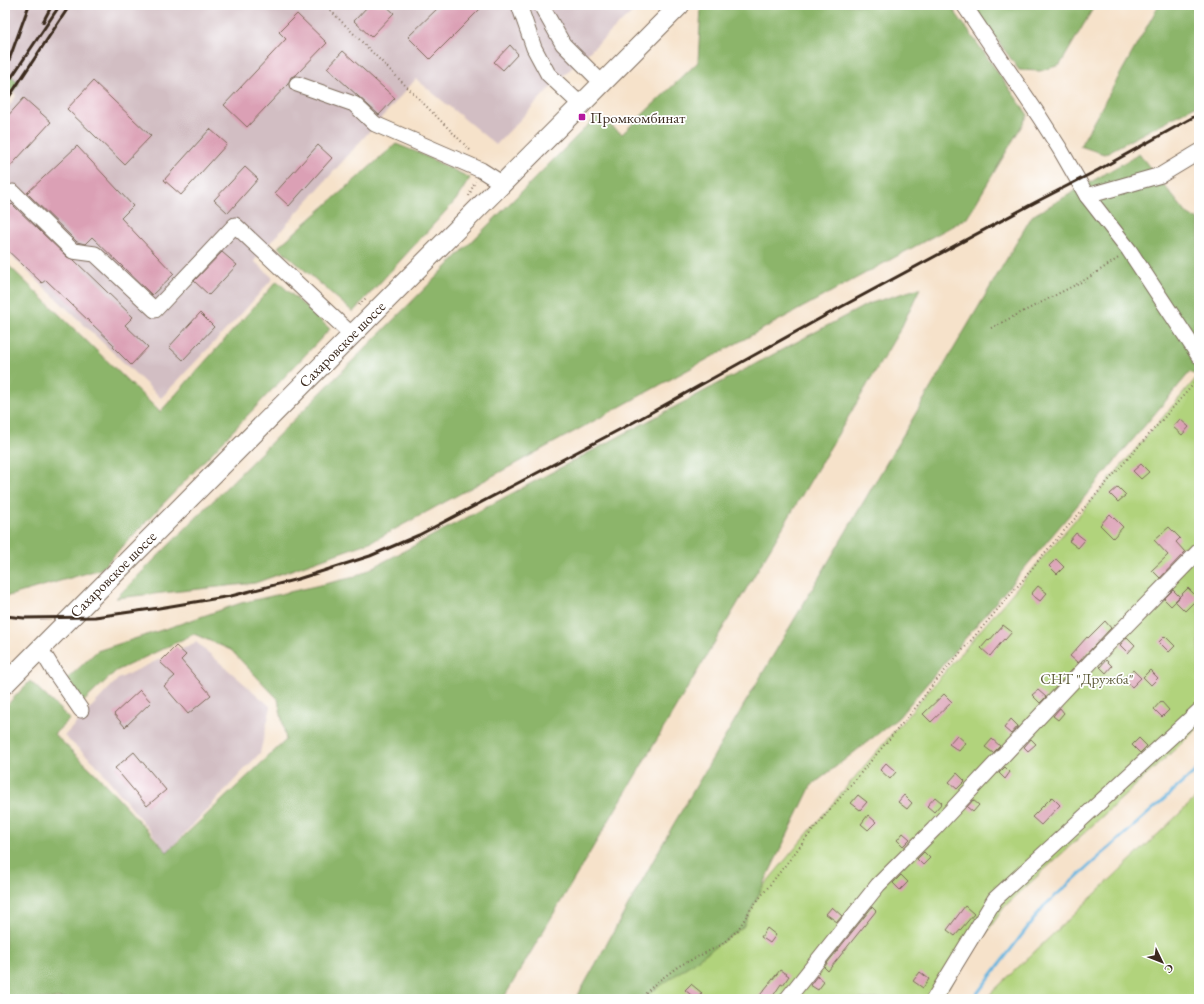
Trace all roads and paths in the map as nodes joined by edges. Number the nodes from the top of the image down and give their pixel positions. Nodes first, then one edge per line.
1 (325, 5) edge
2 (519, 5) edge
3 (541, 5) edge
4 (680, 5) edge
5 (964, 5) edge
6 (602, 83) junction
7 (297, 84) dead end
8 (581, 105) junction
9 (470, 150) dead end
10 (1199, 152) edge
11 (503, 184) junction
12 (13, 192) dead end
13 (1087, 196) junction
14 (1129, 250) junction
15 (991, 328) dead end
16 (352, 334) junction
17 (1199, 356) edge
18 (1199, 378) edge
19 (1199, 551) edge
20 (40, 648) junction
21 (5, 684) edge
22 (81, 710) dead end
23 (1199, 711) edge
24 (640, 999) edge
25 (787, 999) edge
26 (934, 999) edge

1 - 9 path
2 - 8 street
3 - 6 street
4 - 6 main road, Сахаровское шоссе
5 - 13 street
6 - 8 main road, Сахаровское шоссе
7 - 11 street
8 - 11 main road, Сахаровское шоссе
10 - 13 street
11 - 16 main road, Сахаровское шоссе
12 - 16 street
13 - 14 street
14 - 15 path
14 - 17 street
16 - 20 main road, Сахаровское шоссе
18 - 24 path
19 - 25 street
20 - 21 main road, Сахаровское шоссе
20 - 22 street
23 - 26 street

